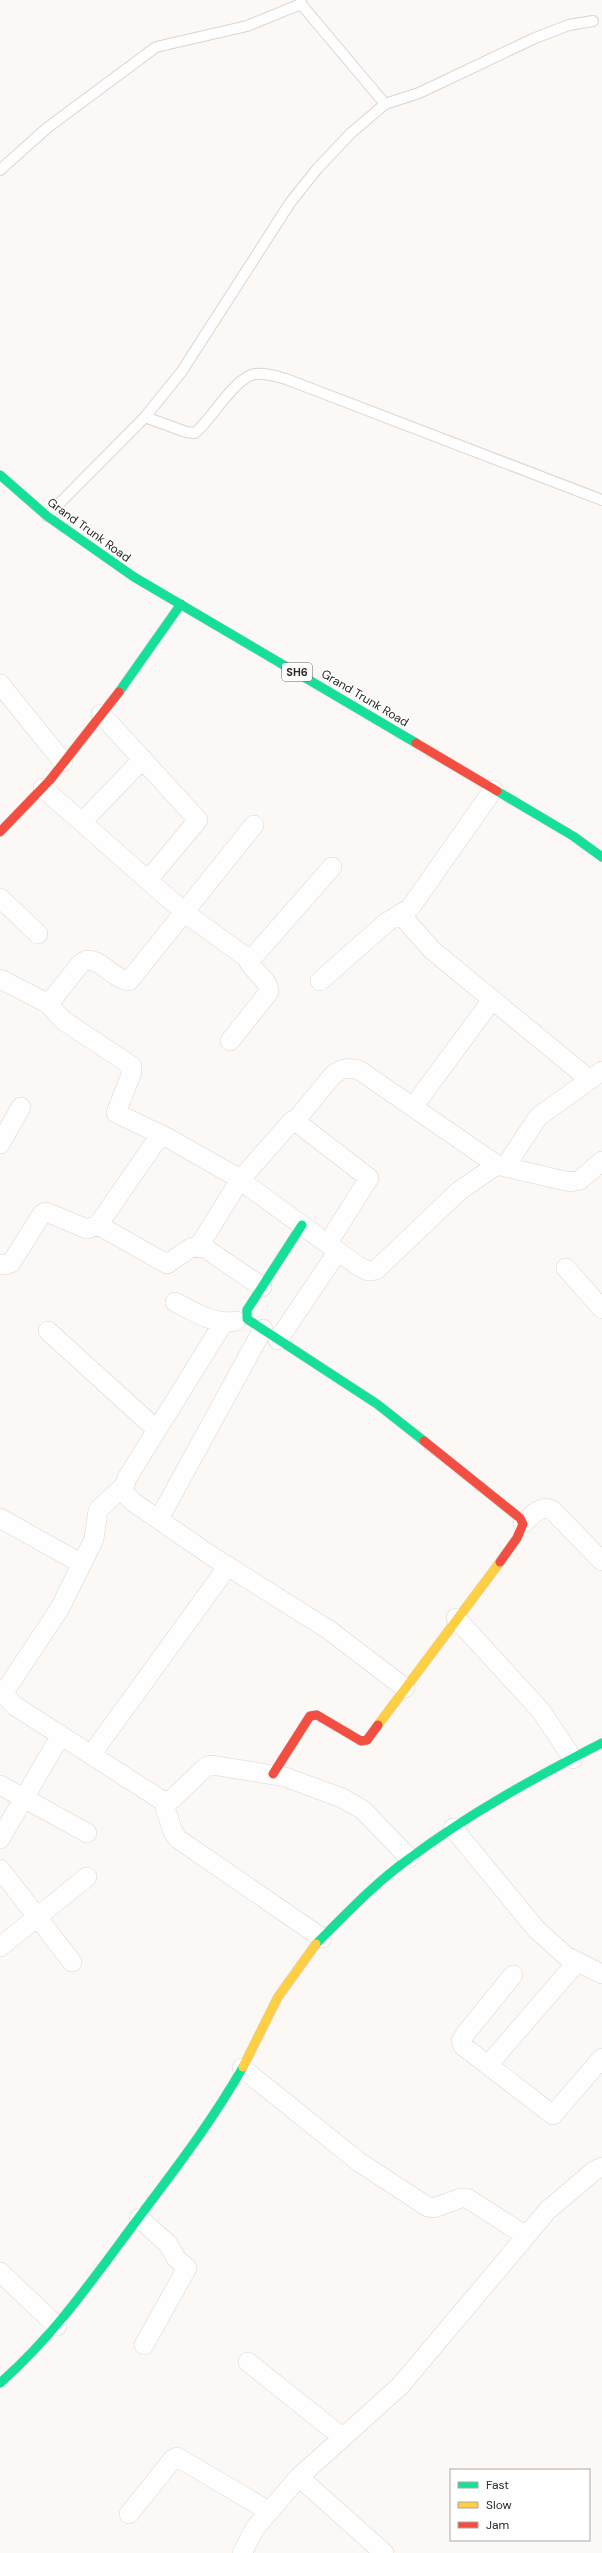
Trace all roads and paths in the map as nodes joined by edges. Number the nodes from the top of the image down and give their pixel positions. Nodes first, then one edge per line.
1 (301, 2) edge
2 (593, 21) dead end
3 (385, 104) junction
4 (2, 166) edge
5 (144, 417) junction
6 (2, 483) edge
7 (602, 500) edge
8 (47, 516) junction
9 (181, 604) junction
10 (0, 684) edge
11 (101, 714) junction
12 (143, 759) junction
13 (63, 762) junction
14 (43, 788) junction
15 (493, 790) junction
16 (82, 822) junction
17 (3, 823) edge
18 (254, 825) dead end
19 (602, 857) edge
20 (332, 867) dead end
21 (148, 880) junction
22 (0, 898) edge
23 (184, 912) junction
24 (401, 915) junction
25 (38, 934) dead end
26 (247, 958) junction
27 (0, 979) edge
28 (320, 981) dead end
29 (492, 1000) junction
30 (47, 1003) junction
31 (230, 1041) dead end
32 (596, 1076) edge
33 (21, 1107) dead end
34 (413, 1107) junction
35 (295, 1121) junction
36 (161, 1134) junction
37 (0, 1144) edge
38 (602, 1161) edge
39 (501, 1166) junction
40 (240, 1180) junction
41 (98, 1225) junction
42 (302, 1225) junction
43 (199, 1246) junction
44 (333, 1247) junction
45 (2, 1268) edge
46 (566, 1268) dead end
47 (262, 1287) junction
48 (175, 1302) dead end
49 (602, 1309) edge
50 (247, 1319) junction
51 (224, 1322) junction
52 (263, 1329) junction
53 (48, 1331) dead end
54 (278, 1340) junction
55 (157, 1430) junction
56 (123, 1486) junction
57 (0, 1518) edge
58 (158, 1519) junction
59 (523, 1524) junction
60 (602, 1561) edge
61 (82, 1564) junction
62 (228, 1566) junction
63 (456, 1618) junction
64 (405, 1688) junction
65 (2, 1692) edge
66 (60, 1735) junction
67 (602, 1743) edge
68 (91, 1755) junction
69 (573, 1759) junction
70 (273, 1774) junction
71 (0, 1785) edge
72 (25, 1799) junction
73 (163, 1801) junction
74 (453, 1828) junction
75 (87, 1833) dead end
76 (0, 1839) edge
77 (409, 1858) junction
78 (0, 1869) edge
79 (87, 1877) dead end
80 (37, 1917) junction
81 (322, 1938) junction
82 (0, 1947) edge
83 (72, 1962) dead end
84 (576, 1962) junction
85 (602, 1974) edge
86 (513, 1975) dead end
87 (602, 2058) edge
88 (488, 2065) junction
89 (242, 2068) junction
90 (602, 2167) edge
91 (139, 2218) junction
92 (526, 2236) junction
93 (0, 2272) edge
94 (57, 2326) junction
95 (144, 2346) dead end
96 (248, 2362) dead end
97 (0, 2383) edge
98 (342, 2437) junction
99 (298, 2477) junction
100 (269, 2512) junction
101 (129, 2514) dead end
102 (242, 2553) edge
103 (384, 2553) edge

1 - 3 lane
1 - 4 lane
2 - 3 lane
3 - 5 lane
5 - 7 lane
5 - 8 lane
6 - 8 street, Grand Trunk Road / SH6
8 - 9 street, Grand Trunk Road / SH6
9 - 11 street
9 - 15 street, Grand Trunk Road / SH6
10 - 13 street
11 - 12 street
11 - 13 street
12 - 16 street
12 - 21 street
13 - 14 street
14 - 16 street
14 - 17 street
15 - 19 street, Grand Trunk Road / SH6
15 - 24 street
16 - 21 street
18 - 23 street
20 - 26 street
21 - 23 street
22 - 25 street
23 - 26 street
23 - 30 street
24 - 28 street
24 - 29 street
26 - 31 street
27 - 30 street
29 - 32 street
29 - 34 street
30 - 36 street
32 - 39 street
33 - 37 street
34 - 35 street
34 - 39 street
35 - 40 street
35 - 44 street
36 - 40 street
36 - 41 street
38 - 39 street
39 - 44 street
40 - 42 street
40 - 43 street
41 - 43 street
41 - 45 street
42 - 44 street
42 - 47 street
43 - 47 street
44 - 54 street
46 - 49 street
47 - 50 street
48 - 51 street
50 - 51 street
50 - 52 street
51 - 55 street
52 - 54 street
52 - 58 street
53 - 55 street
54 - 59 street
55 - 56 street
56 - 58 street
56 - 61 street
57 - 61 street
58 - 62 street
59 - 60 street
59 - 63 street
61 - 65 street
62 - 64 street
62 - 68 street
63 - 64 street
63 - 69 street
64 - 70 street
65 - 66 street
66 - 68 street
66 - 72 street
67 - 69 street
68 - 73 street
69 - 74 street
70 - 73 street
70 - 77 street
71 - 72 street
72 - 75 street
72 - 76 street
73 - 81 street
74 - 77 street
74 - 84 street
77 - 81 street
78 - 80 street
79 - 80 street
80 - 82 street
80 - 83 street
81 - 89 street
84 - 85 street
84 - 88 street
86 - 88 street
87 - 88 street
89 - 91 street
89 - 92 street
90 - 92 street
91 - 94 street
91 - 95 street
92 - 98 street
93 - 94 street
94 - 97 street
96 - 98 street
98 - 99 street
99 - 100 street
99 - 103 street
100 - 101 street
100 - 102 street

